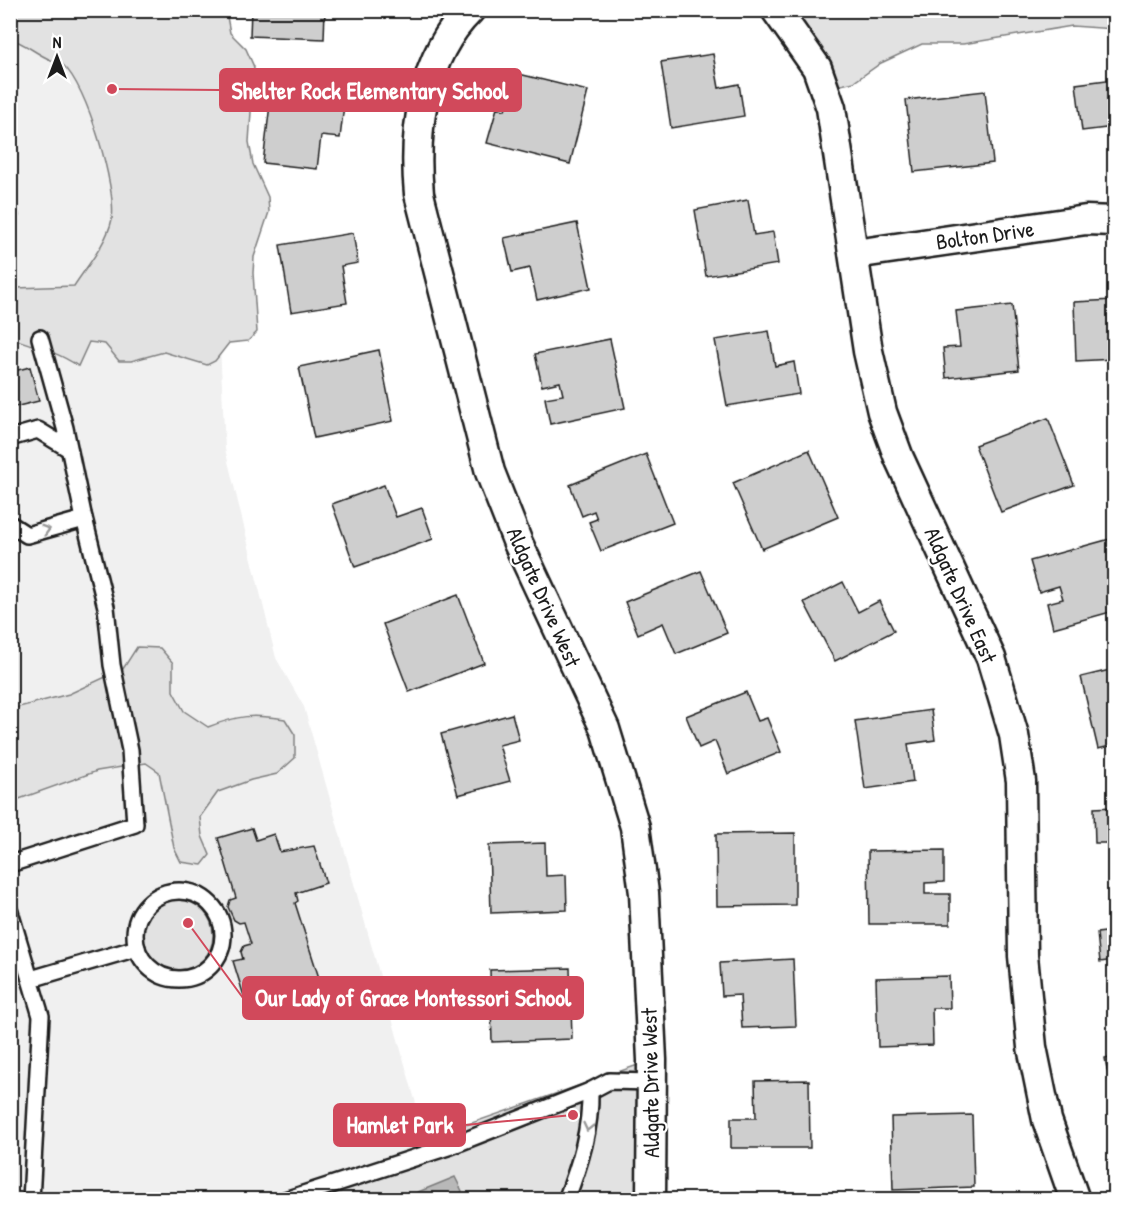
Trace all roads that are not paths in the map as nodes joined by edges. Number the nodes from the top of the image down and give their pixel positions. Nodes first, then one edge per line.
1 (470, 10) edge
2 (776, 10) edge
3 (1114, 221) edge
4 (855, 254) junction
5 (40, 338) dead end
6 (10, 438) edge
7 (69, 449) junction
8 (84, 519) junction
9 (10, 524) edge
10 (10, 864) edge
11 (10, 912) edge
12 (137, 948) junction
13 (31, 979) junction
14 (652, 1082) junction
15 (590, 1091) junction
16 (31, 1200) edge
17 (285, 1200) edge
18 (566, 1200) edge
19 (651, 1200) edge
20 (1075, 1200) edge

1 - 14 street, Aldgate Drive West
2 - 4 street, Aldgate Drive East
3 - 4 street, Bolton Drive
4 - 20 street, Aldgate Drive East
5 - 7 lane
6 - 7 lane
7 - 8 lane
9 -> 8 lane
8 - 10 lane
11 - 13 lane
12 - 12 lane
12 - 13 lane
13 - 16 lane
14 - 15 lane
14 - 19 street, Aldgate Drive West
15 - 17 lane
15 -> 18 lane

